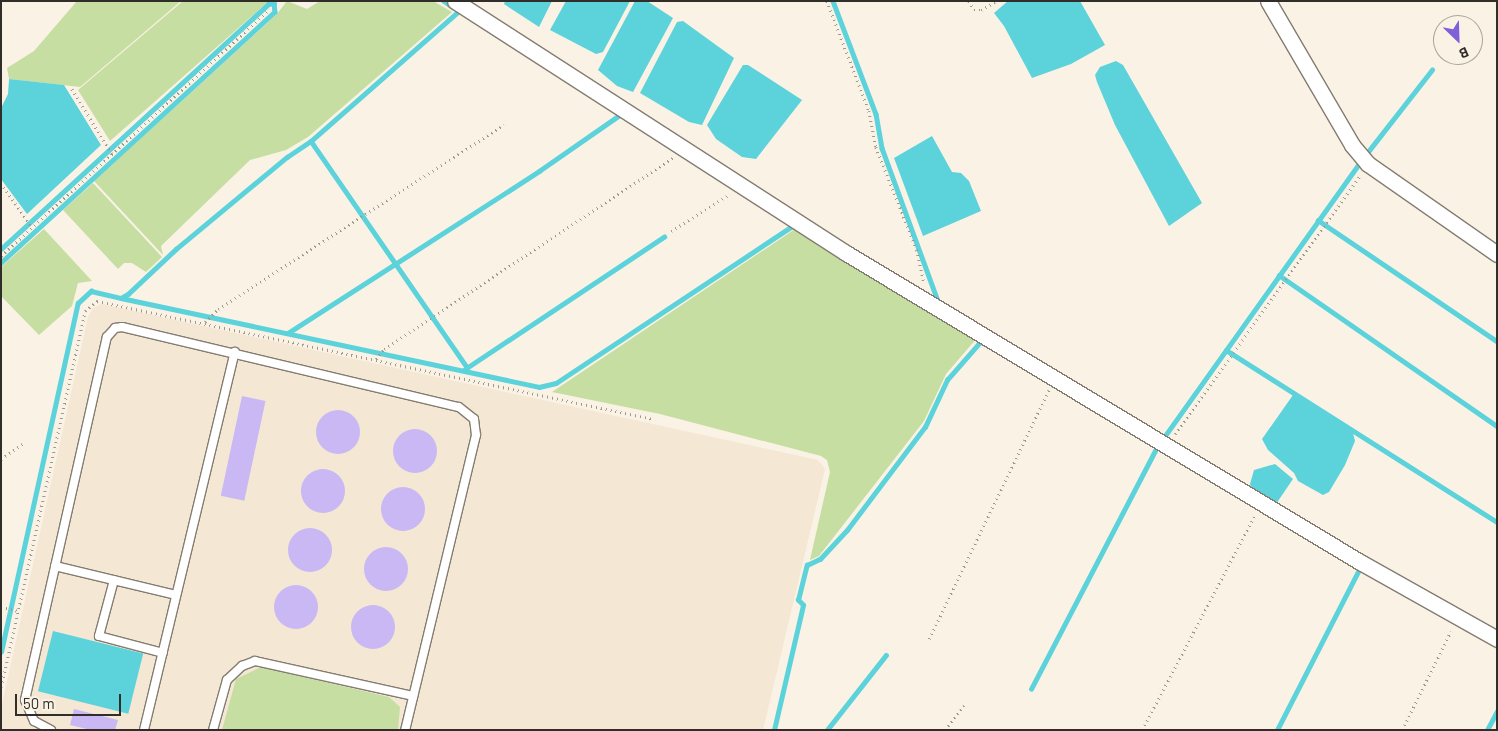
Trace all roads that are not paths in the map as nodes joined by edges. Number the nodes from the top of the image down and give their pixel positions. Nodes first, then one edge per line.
1 (455, 1) edge
2 (1268, 1) edge
3 (1497, 254) edge
4 (236, 352) junction
5 (55, 566) junction
6 (114, 580) junction
7 (176, 595) junction
8 (1497, 639) edge
9 (162, 653) junction
10 (413, 696) junction
11 (51, 730) edge
12 (144, 730) edge
13 (213, 730) edge
14 (405, 730) edge

1 - 8 street
2 - 3 street
4 - 5 lane
4 - 7 lane
4 - 10 lane
5 - 6 lane
5 - 11 lane
6 - 7 lane
6 - 9 lane
7 - 9 lane
9 - 12 lane
10 - 13 lane
10 - 14 lane

